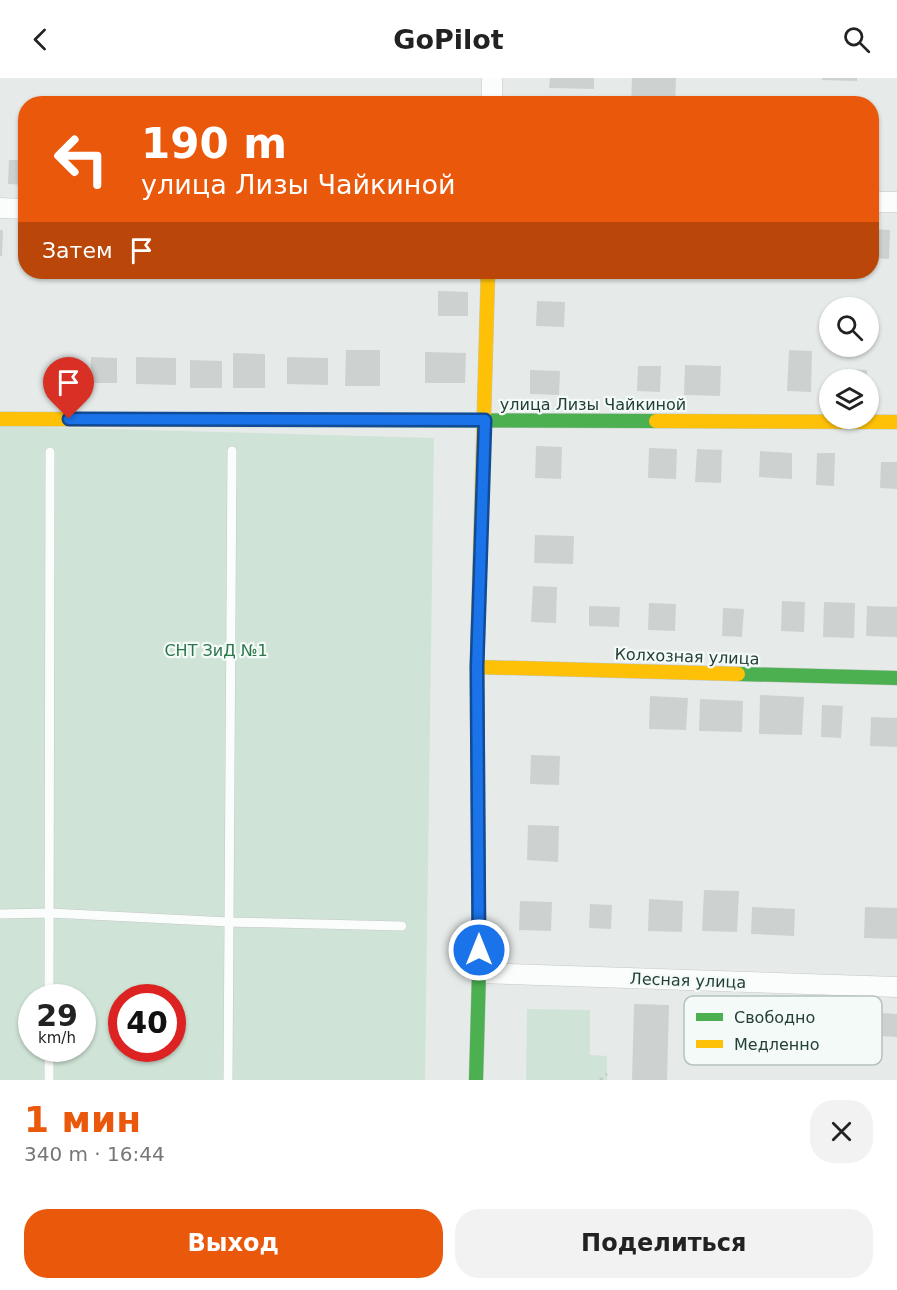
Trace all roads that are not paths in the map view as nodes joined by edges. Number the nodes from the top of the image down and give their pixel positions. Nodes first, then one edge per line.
1 (492, 78) edge
2 (492, 96) edge
3 (879, 202) edge
4 (897, 202) edge
5 (0, 208) edge
6 (18, 208) edge
7 (488, 279) edge
8 (0, 419) edge
9 (485, 420) junction
10 (897, 422) edge
11 (232, 451) dead end
12 (50, 452) dead end
13 (477, 667) junction
14 (897, 678) edge
15 (50, 913) junction
16 (0, 914) edge
17 (229, 922) junction
18 (402, 926) dead end
19 (479, 973) junction
20 (49, 984) edge
21 (897, 987) edge
22 (49, 1062) edge
23 (49, 1080) edge
24 (228, 1080) edge
25 (476, 1080) edge

1 - 2 street
3 - 4 street
5 - 6 street
7 - 9 street
8 - 9 street, улица Лизы Чайкиной
9 - 10 street, улица Лизы Чайкиной
9 - 13 street
11 - 17 lane
12 - 15 lane
13 - 14 street, Колхозная улица
13 - 19 street
15 - 16 lane
15 - 17 lane
15 - 20 lane
17 - 18 lane
17 - 24 lane
19 - 21 street, Лесная улица
19 - 25 street
22 - 23 lane

